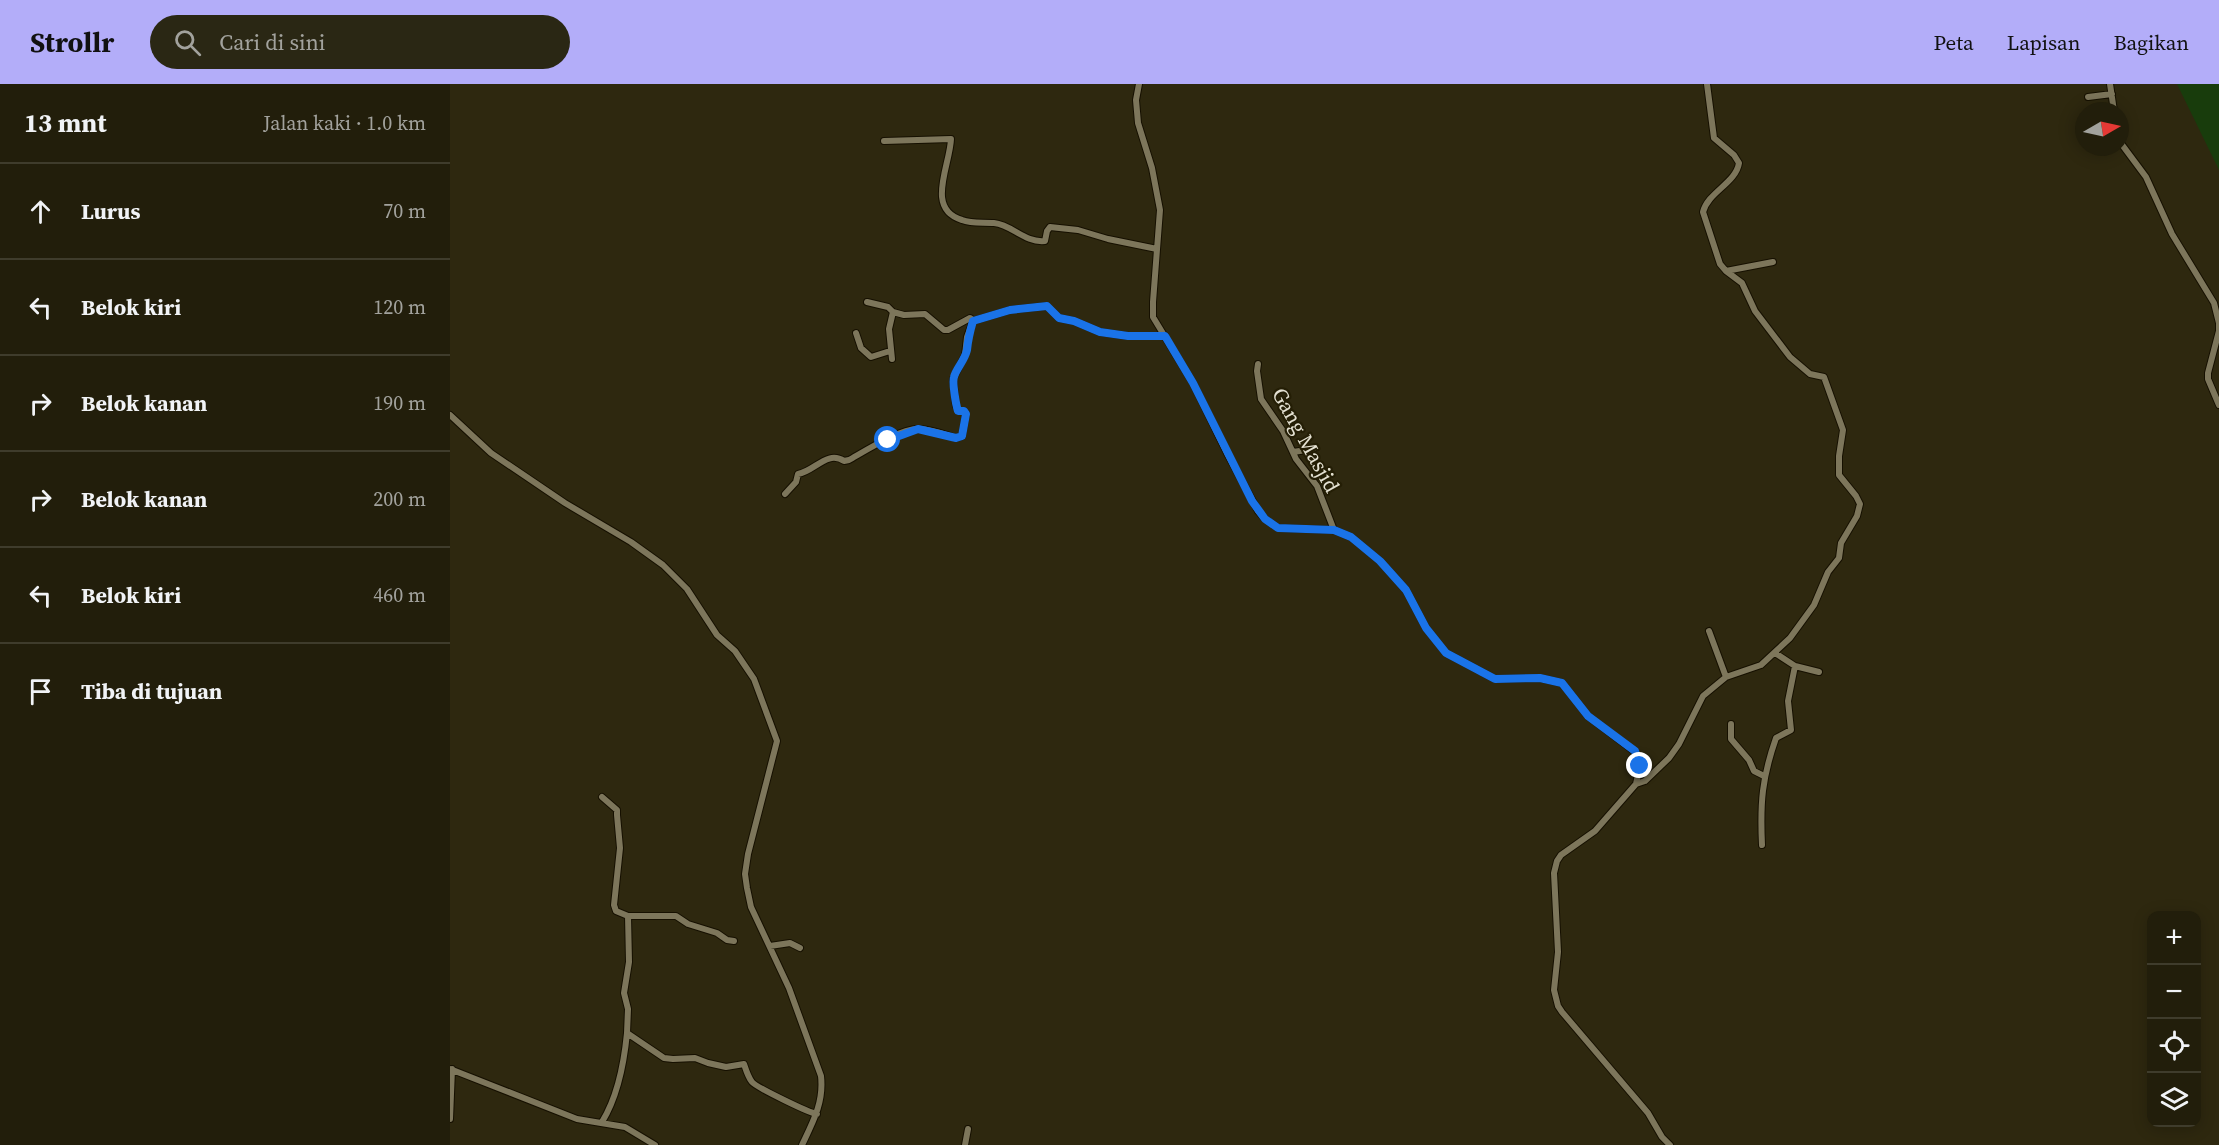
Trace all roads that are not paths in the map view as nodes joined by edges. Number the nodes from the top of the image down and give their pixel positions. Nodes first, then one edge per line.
1 (1139, 84) edge
2 (1707, 84) edge
3 (2110, 84) edge
4 (2112, 94) junction
5 (2088, 96) dead end
6 (2113, 102) edge
7 (884, 141) dead end
8 (2129, 154) edge
9 (1157, 249) junction
10 (1773, 262) dead end
11 (1726, 271) junction
12 (867, 302) dead end
13 (893, 312) junction
14 (974, 321) junction
15 (856, 333) dead end
16 (1165, 336) junction
17 (890, 351) junction
18 (892, 359) dead end
19 (1258, 364) dead end
20 (2219, 405) edge
21 (450, 415) edge
22 (1313, 449) dead end
23 (1293, 452) junction
24 (785, 494) dead end
25 (1334, 530) junction
26 (1709, 631) dead end
27 (1775, 653) junction
28 (1795, 666) junction
29 (1819, 672) dead end
30 (1726, 677) junction
31 (1731, 724) dead end
32 (1764, 776) junction
33 (1636, 784) junction
34 (602, 797) dead end
35 (1762, 845) dead end
36 (628, 916) junction
37 (734, 941) dead end
38 (770, 946) junction
39 (800, 948) dead end
40 (627, 1033) junction
41 (451, 1069) edge
42 (816, 1114) junction
43 (450, 1119) edge
44 (602, 1122) junction
45 (968, 1129) dead end
46 (655, 1145) edge
47 (802, 1145) edge
48 (965, 1145) edge
49 (1670, 1145) edge

1 - 9 street
2 - 11 street
3 - 4 street
4 - 5 street
4 - 6 street
7 - 9 street
8 - 20 street
9 - 16 street
10 - 11 street
11 - 27 street
12 - 13 street
13 - 14 street
13 - 17 street
14 - 16 street
14 - 24 street
15 - 17 street
16 - 25 street
17 - 18 street
19 - 23 street, Gang Masjid
21 - 38 street
22 - 23 street
23 - 25 street, Gang Masjid
25 - 33 street
26 - 30 street
27 - 28 street
27 - 30 street
28 - 29 street
28 - 32 street
30 - 33 street
31 - 32 street
32 - 35 street
33 - 49 street
34 - 36 street
36 - 37 street
36 - 40 street
38 - 39 street
38 - 42 street
40 - 42 street
40 - 44 street
41 - 43 street
41 - 44 street
42 - 47 street
44 - 46 street
45 - 48 street

